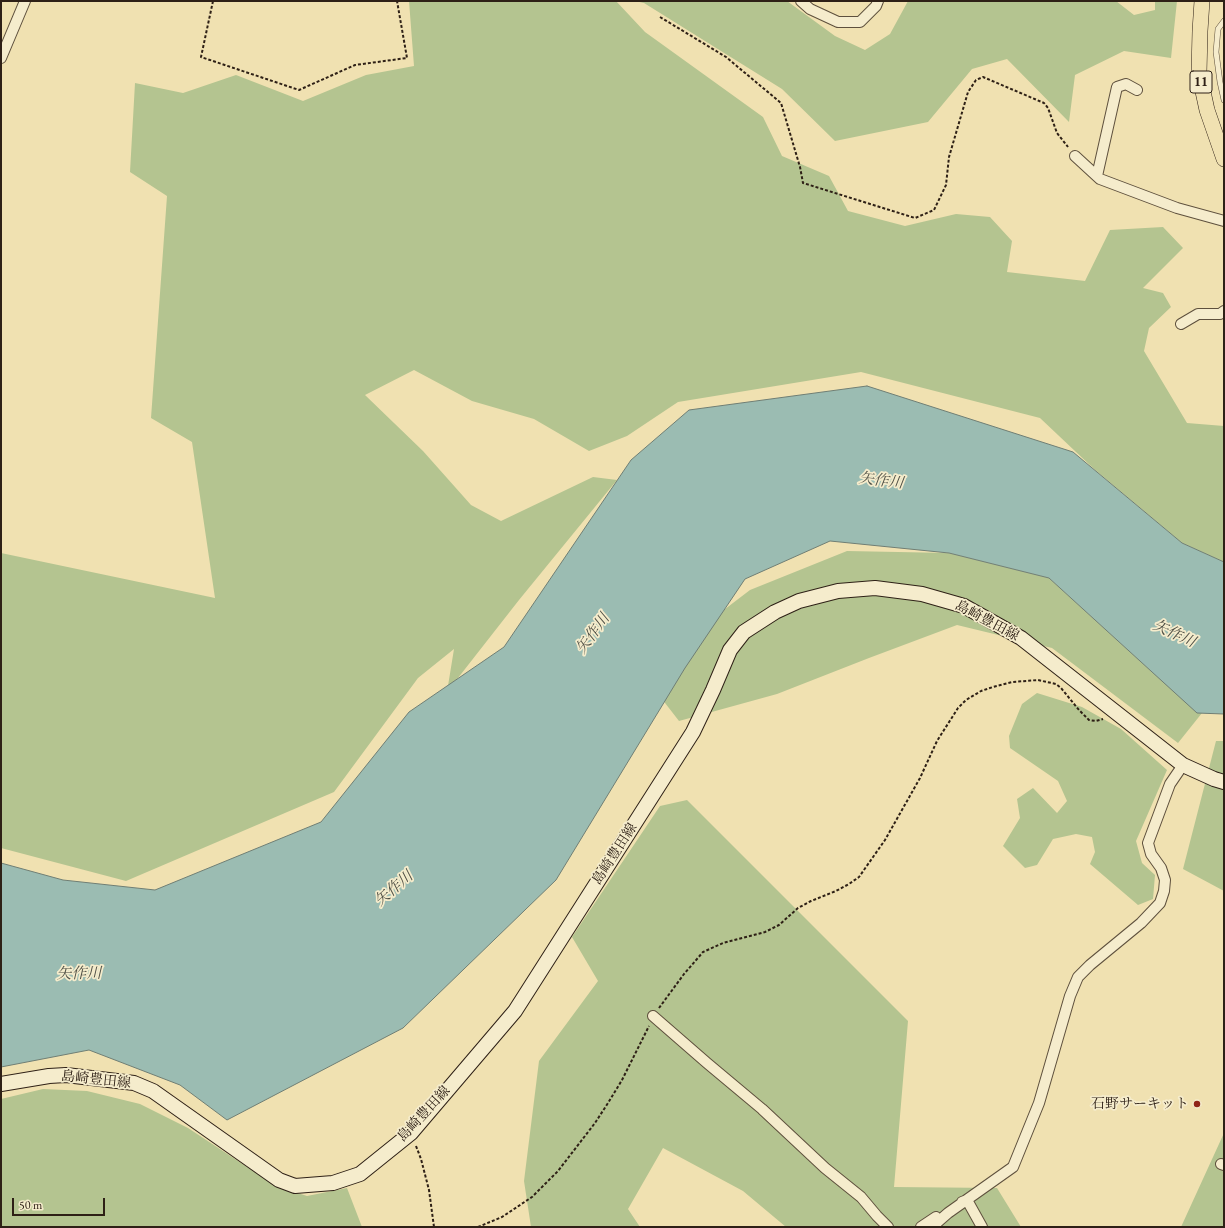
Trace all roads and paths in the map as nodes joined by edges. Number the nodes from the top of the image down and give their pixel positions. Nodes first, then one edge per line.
1 (213, 1) edge
2 (397, 1) edge
3 (801, 1) edge
4 (878, 1) edge
5 (1202, 1) edge
6 (24, 5) edge
7 (660, 17) dead end
8 (1224, 21) edge
9 (1, 58) edge
10 (1137, 90) dead end
11 (1224, 100) edge
12 (1075, 156) joint
13 (1224, 159) edge
14 (1097, 176) junction
15 (1224, 221) edge
16 (1224, 311) edge
17 (1181, 324) dead end
18 (1107, 718) dead end
19 (1183, 766) junction
20 (1224, 782) edge
21 (653, 1016) junction
22 (1, 1084) edge
23 (411, 1133) junction
24 (434, 1227) edge
25 (478, 1227) edge
26 (888, 1227) edge
27 (921, 1227) edge
28 (932, 1227) edge
29 (982, 1227) edge

1 - 2 path
3 - 4 street
5 - 13 main road, 11
6 - 9 street
7 - 12 path
8 - 11 lane
10 - 14 street
12 - 14 street
14 - 15 street
16 - 17 street
18 - 21 path
19 - 20 main road, 島崎豊田線
19 - 23 main road, 島崎豊田線
19 - 28 street
21 - 25 path
21 - 26 street
22 - 23 main road, 島崎豊田線
23 - 24 path
27 - 29 street

